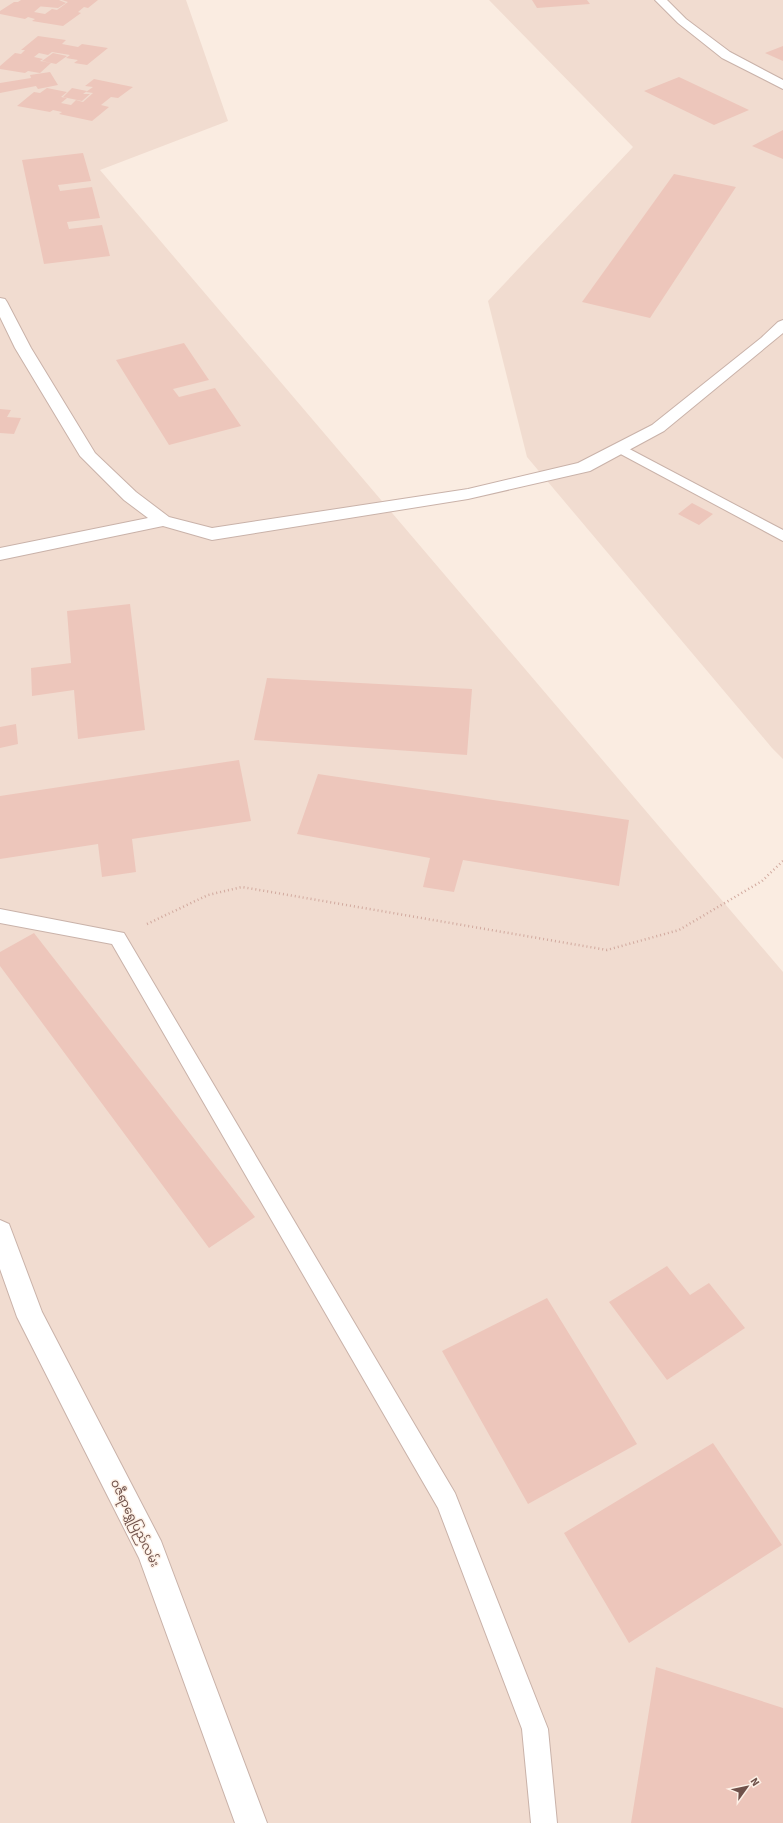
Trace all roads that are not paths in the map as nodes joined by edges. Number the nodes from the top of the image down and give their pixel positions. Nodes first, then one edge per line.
1 (661, 0) edge
2 (783, 85) edge
3 (0, 302) edge
4 (783, 325) edge
5 (620, 448) junction
6 (163, 521) junction
7 (783, 536) edge
8 (0, 554) edge
9 (0, 916) edge
10 (0, 1232) edge
11 (251, 1823) edge
12 (544, 1823) edge

1 - 2 street
3 - 6 street
4 - 5 street
5 - 6 street
5 - 7 lane
6 - 8 street
9 - 12 lane
10 - 11 street, ဝဇီရာရွှေပြည်လမ်း

